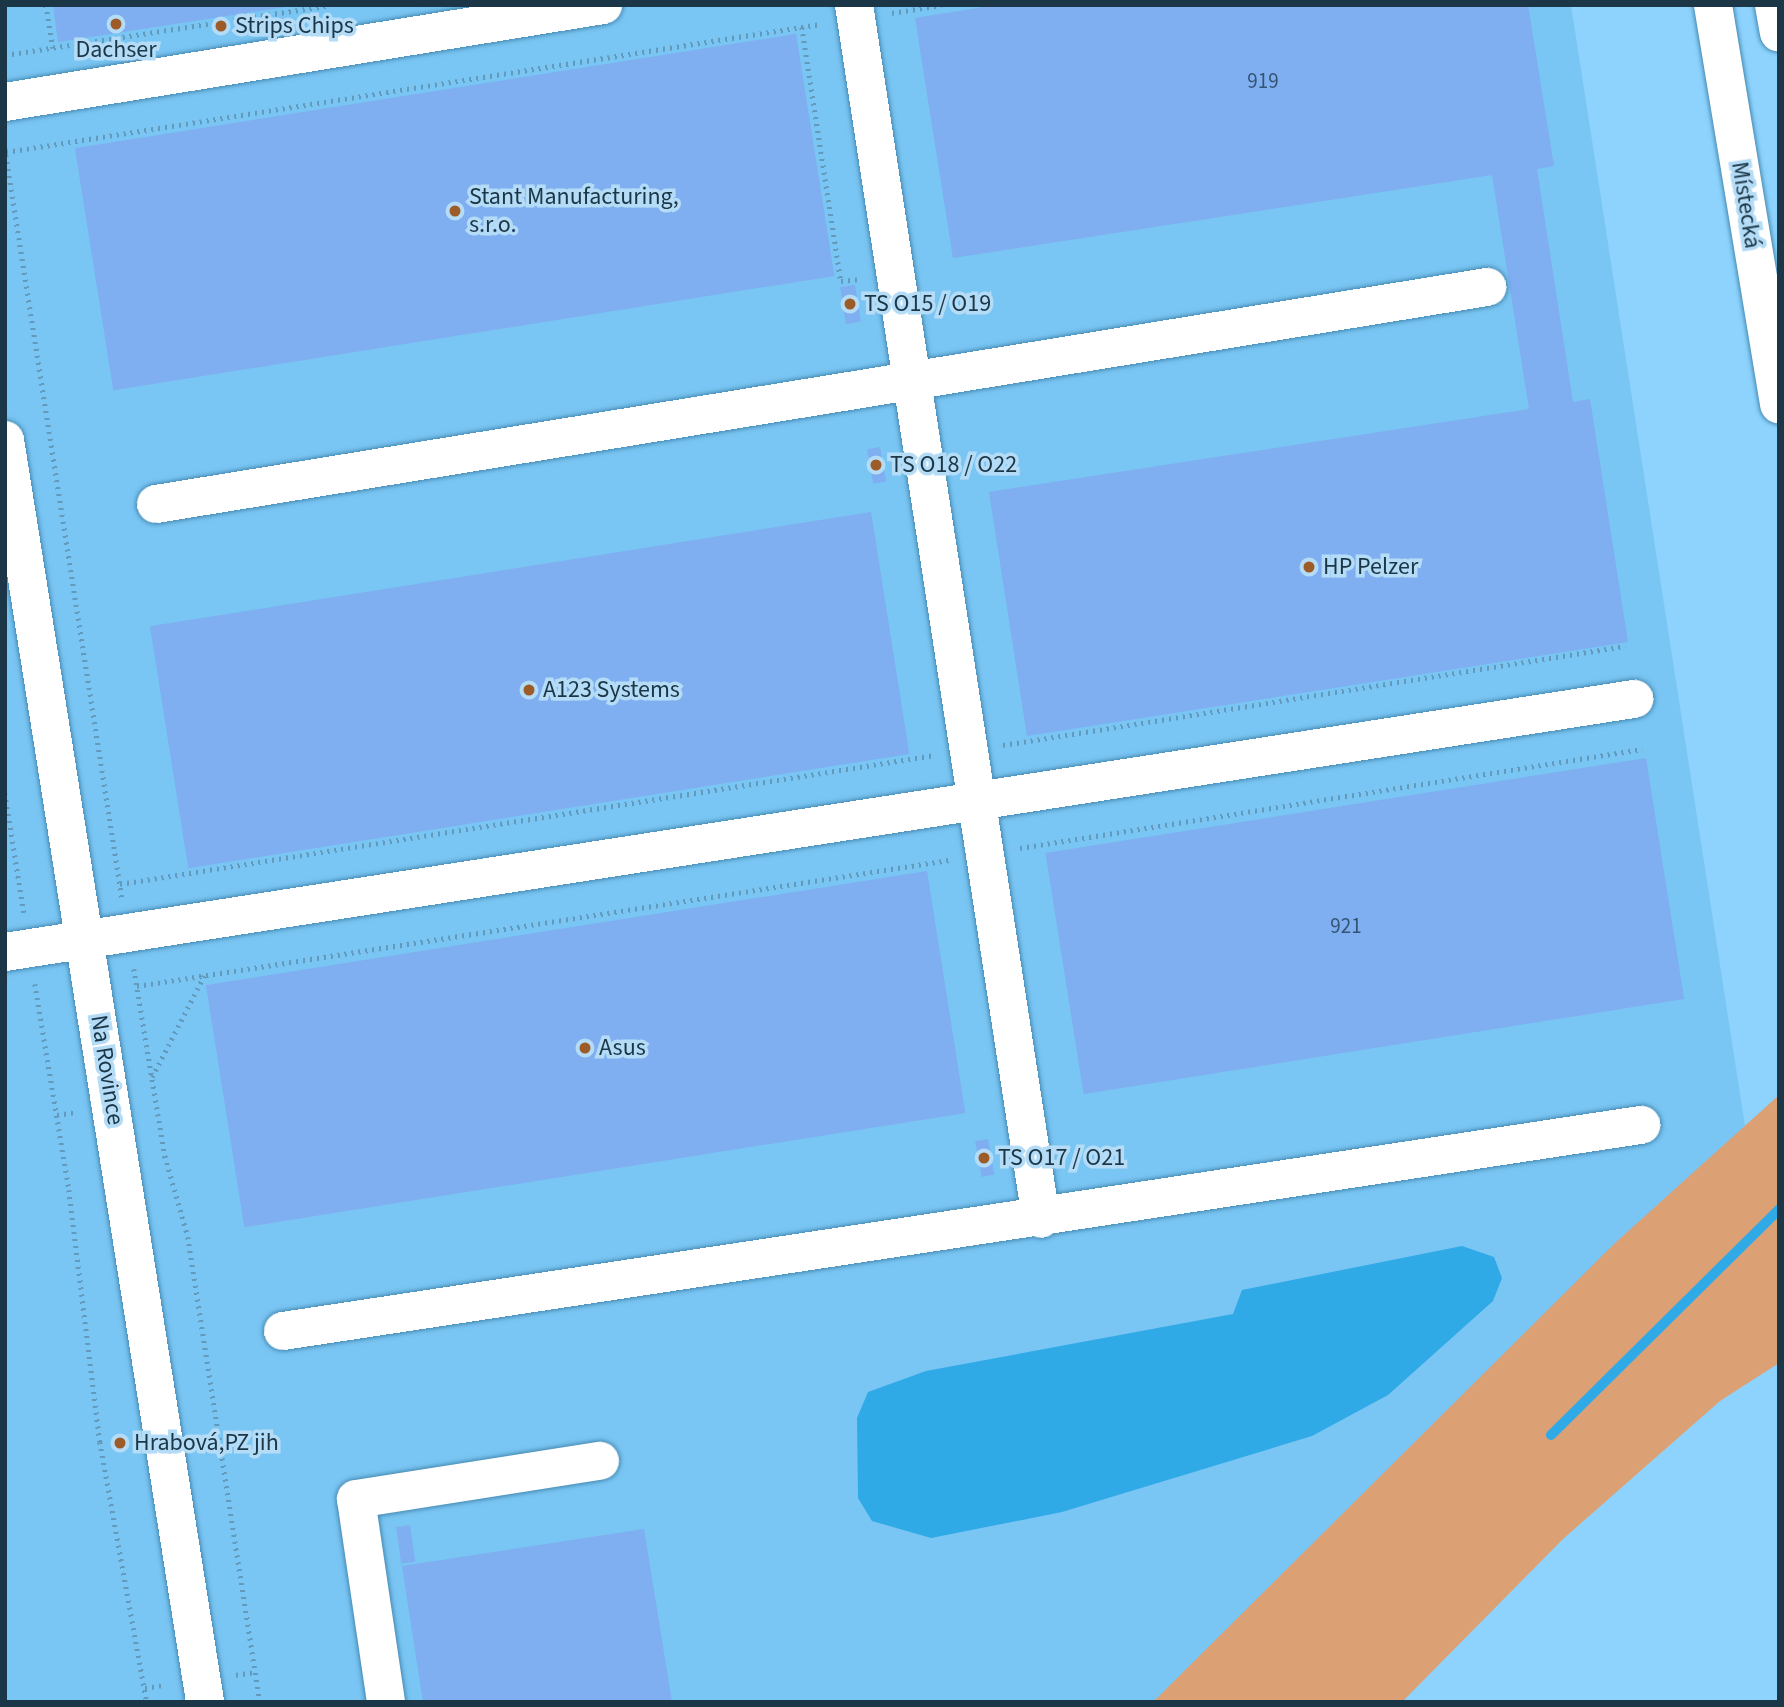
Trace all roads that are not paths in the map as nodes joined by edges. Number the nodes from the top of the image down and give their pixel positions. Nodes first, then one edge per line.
1 (603, 5) edge
2 (1713, 5) edge
3 (1774, 5) edge
4 (855, 12) edge
5 (1779, 33) edge
6 (5, 102) edge
7 (1487, 287) dead end
8 (912, 379) junction
9 (1779, 405) edge
10 (5, 440) edge
11 (156, 504) dead end
12 (12, 528) edge
13 (1634, 699) dead end
14 (978, 800) junction
15 (86, 938) junction
16 (18, 950) edge
17 (1641, 1125) dead end
18 (1041, 1219) junction
19 (283, 1331) dead end
20 (600, 1461) dead end
21 (205, 1702) edge
22 (386, 1702) edge

1 - 6 main road
2 - 9 main road, Místecká
3 - 5 main road
4 - 8 main road
7 - 8 main road
8 - 11 main road
8 - 14 main road
10 - 12 main road, Na Rovince
12 - 15 main road, Na Rovince
13 - 14 main road
14 - 15 main road
14 - 18 main road
15 - 16 main road
15 - 21 main road, Na Rovince
17 - 18 main road
18 - 19 main road
20 - 22 main road

